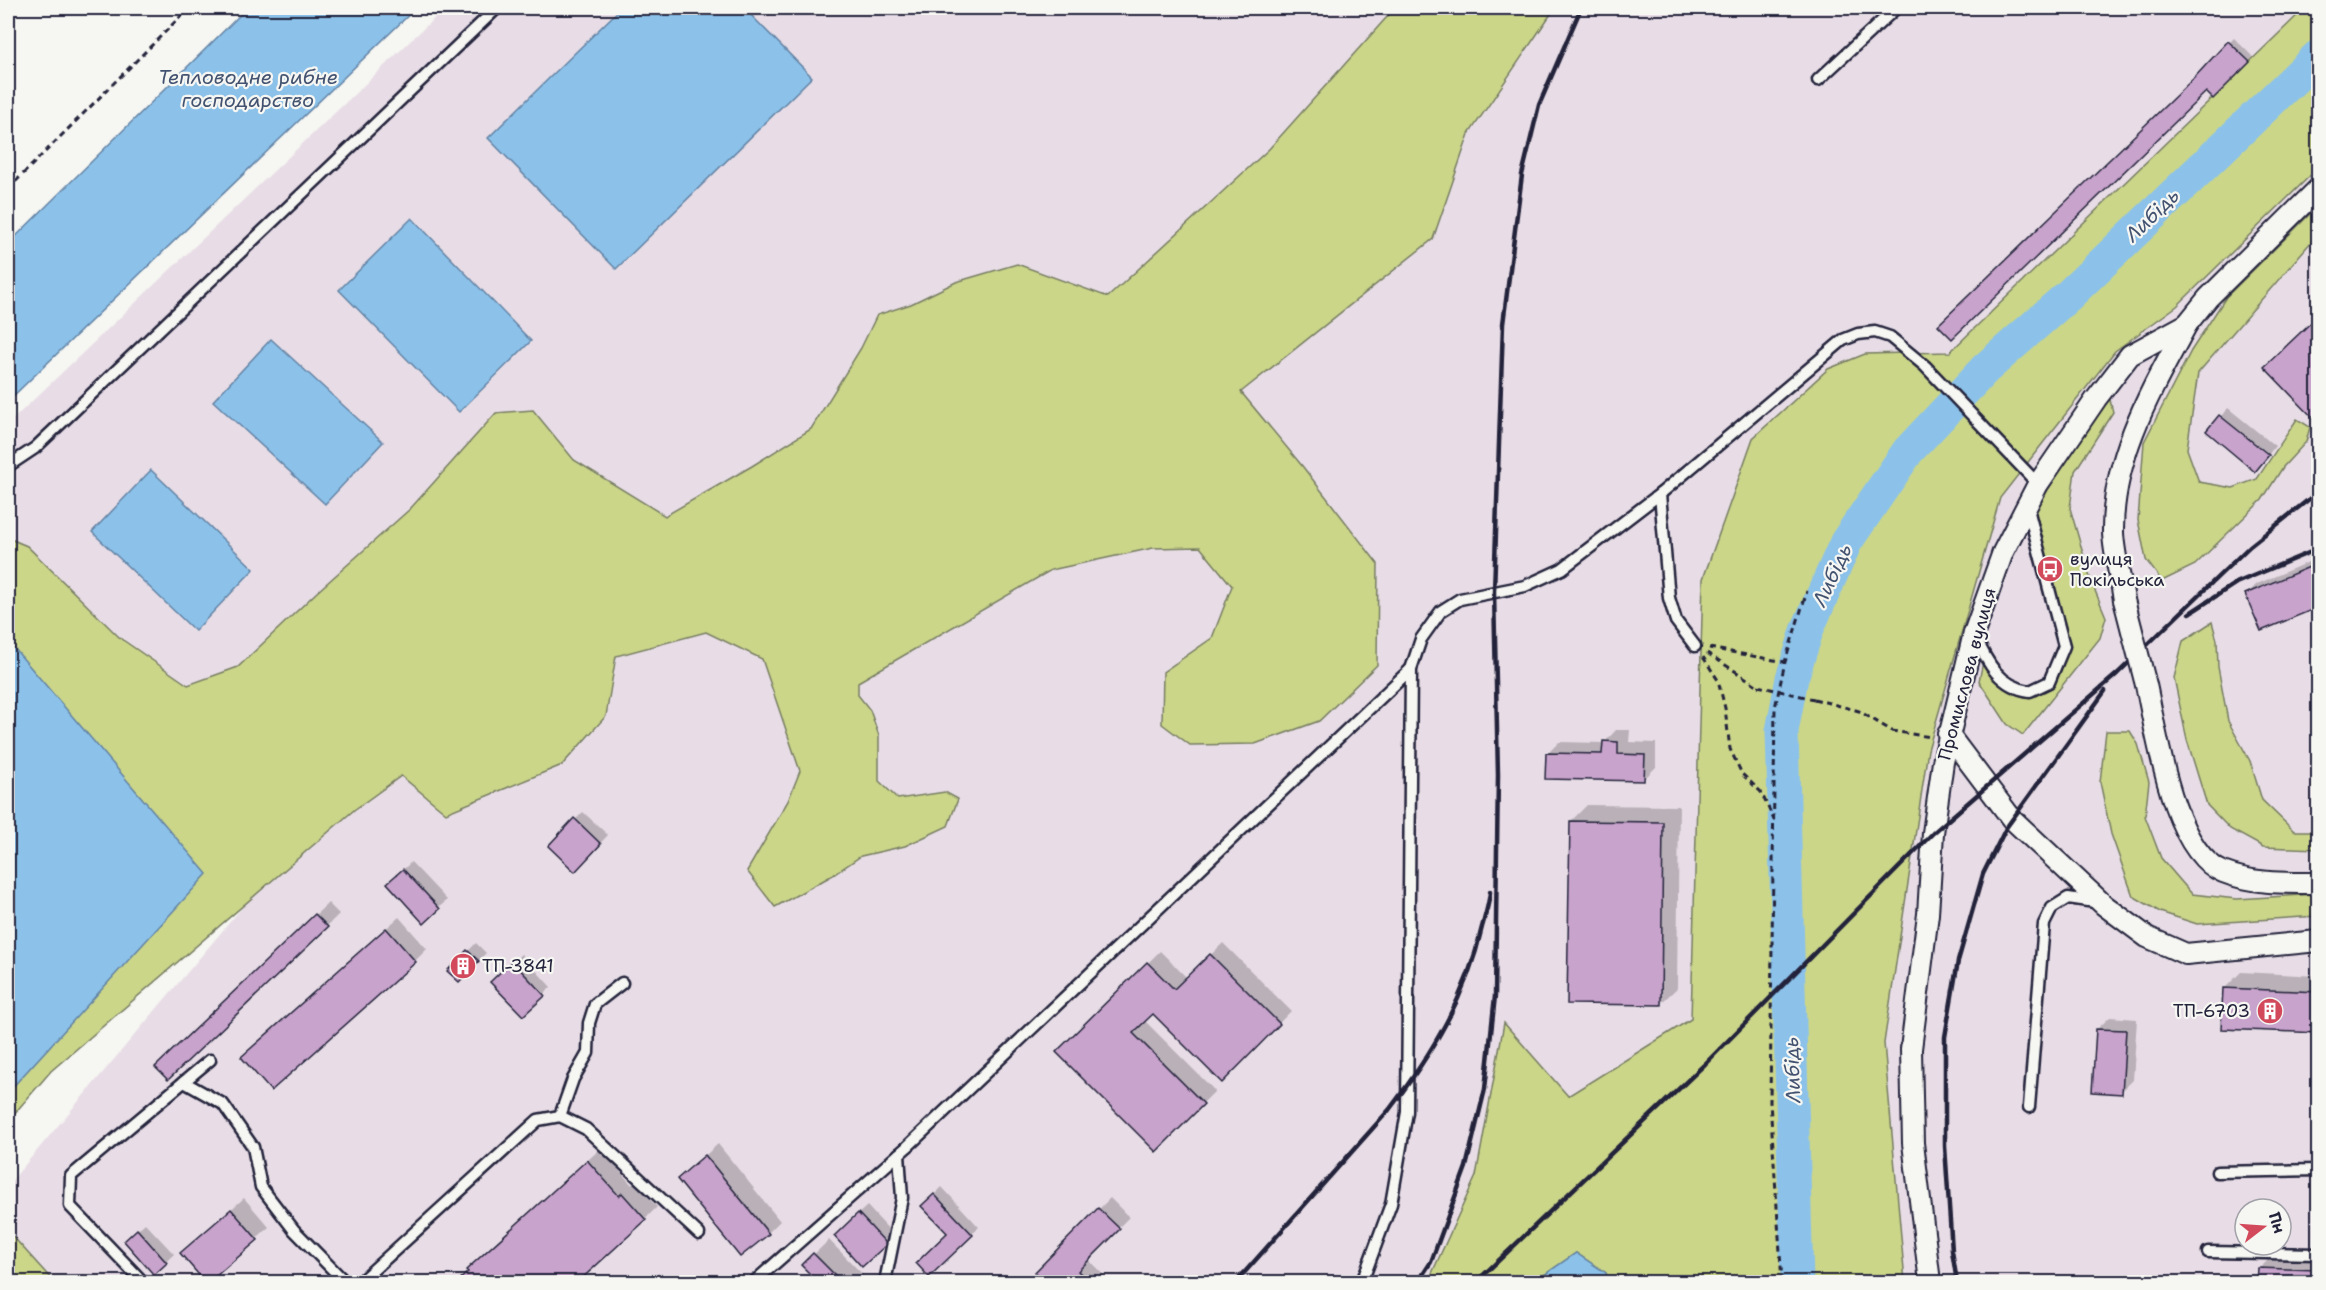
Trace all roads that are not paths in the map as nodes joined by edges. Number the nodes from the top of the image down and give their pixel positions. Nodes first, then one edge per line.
1 (497, 8) edge
2 (1896, 8) edge
3 (1818, 80) dead end
4 (2319, 189) edge
5 (2187, 324) junction
6 (8, 466) edge
7 (2038, 484) junction
8 (1660, 494) junction
9 (2027, 505) junction
10 (1974, 633) junction
11 (1695, 646) road end
12 (1411, 669) junction
13 (1948, 737) junction
14 (2319, 882) edge
15 (2104, 905) junction
16 (2319, 941) edge
17 (622, 983) dead end
18 (210, 1060) dead end
19 (184, 1082) junction
20 (2029, 1107) dead end
21 (560, 1116) junction
22 (899, 1154) junction
23 (2319, 1170) edge
24 (2217, 1172) dead end
25 (699, 1234) dead end
26 (2208, 1252) dead end
27 (2319, 1254) edge
28 (143, 1282) edge
29 (345, 1282) edge
30 (360, 1282) edge
31 (754, 1282) edge
32 (885, 1282) edge
33 (1362, 1282) edge
34 (1930, 1282) edge

1 - 6 lane
2 - 3 lane
4 - 5 street, Промислова вулиця
5 - 7 street, Промислова вулиця
5 - 14 street, bridge
7 - 8 lane
7 - 9 street, Промислова вулиця
8 - 11 lane
8 - 12 lane
9 - 10 street, Промислова вулиця
9 - 10 lane
10 - 13 street, Промислова вулиця
12 - 22 lane
12 - 33 lane
13 - 15 street
13 - 34 street, Промислова вулиця
15 - 16 street
15 - 20 lane
17 - 21 lane
18 - 19 lane
19 - 28 lane
19 - 29 lane
21 - 25 lane
21 - 30 lane
22 - 31 lane
22 - 32 lane
23 - 24 lane
26 - 27 lane

